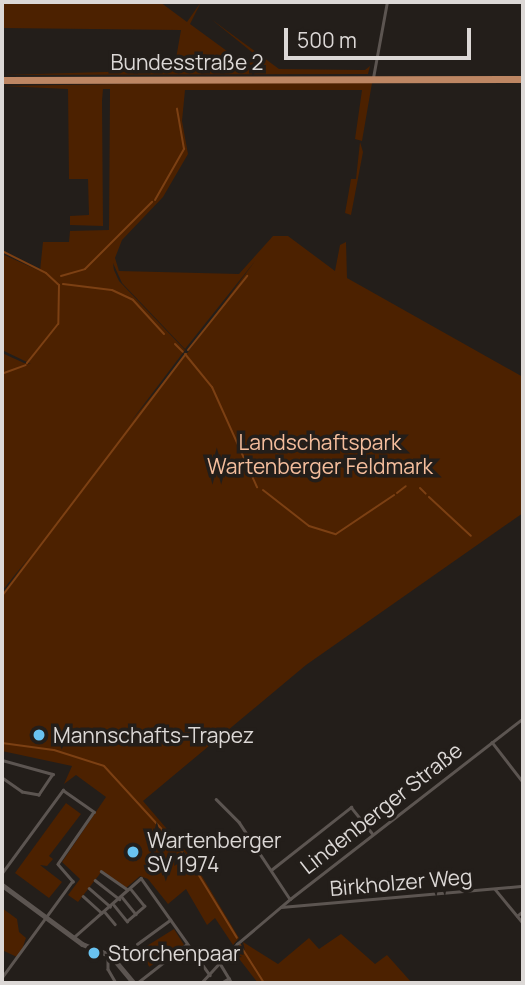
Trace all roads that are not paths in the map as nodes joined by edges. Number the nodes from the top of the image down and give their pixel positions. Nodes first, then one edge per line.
1 (387, 2) edge
2 (373, 79) junction
3 (523, 79) edge
4 (2, 80) edge
5 (523, 718) edge
6 (492, 742) junction
7 (2, 760) edge
8 (2, 778) edge
9 (523, 782) edge
10 (216, 799) dead end
11 (372, 834) junction
12 (271, 870) junction
13 (101, 871) dead end
14 (2, 873) edge
15 (95, 880) dead end
16 (2, 885) edge
17 (523, 886) edge
18 (89, 888) dead end
19 (495, 888) junction
20 (129, 889) junction
21 (83, 896) dead end
22 (120, 897) junction
23 (289, 900) junction
24 (112, 905) junction
25 (281, 907) junction
26 (291, 908) junction
27 (523, 911) edge
28 (103, 912) junction
29 (136, 914) junction
30 (44, 916) junction
31 (517, 916) junction
32 (170, 920) junction
33 (523, 923) edge
34 (115, 924) dead end
35 (74, 937) junction
36 (137, 944) dead end
37 (187, 944) junction
38 (108, 954) junction
39 (220, 965) junction
40 (210, 975) junction
41 (2, 978) edge
42 (229, 978) junction
43 (116, 983) edge
44 (133, 983) edge
45 (201, 983) edge
46 (221, 983) edge
47 (232, 983) edge

1 - 2 street
2 - 3 main road, Bundesstraße 2
2 - 4 main road, Bundesstraße 2
5 - 6 street, Lindenberger Straße
6 - 9 street
6 - 11 street, Lindenberger Straße
7 - 8 street
10 - 12 street
11 - 12 street
11 - 23 street, Lindenberger Straße
12 - 23 street
13 - 20 street
14 - 30 street
15 - 22 street
16 - 30 main road
17 - 19 street, Birkholzer Weg
18 - 24 street
19 - 26 street, Birkholzer Weg
19 - 31 street
20 - 22 street
20 - 29 street
20 - 32 street
21 - 28 street
22 - 24 street
22 - 29 street
23 - 25 street, Lindenberger Straße
23 - 26 street
24 - 28 street
24 - 29 street
25 - 26 street, Birkholzer Weg
25 - 39 street, Lindenberger Straße
27 - 31 street
28 - 34 street
28 - 35 street
30 - 35 main road
30 - 41 street
31 - 33 street
32 - 36 street
32 - 37 street
35 - 38 main road
37 - 40 street
37 - 44 street
38 - 43 street
38 - 44 main road
39 - 40 street, Lindenberger Straße
39 - 42 street
40 - 45 street, Lindenberger Straße
42 - 46 street
42 - 47 street

